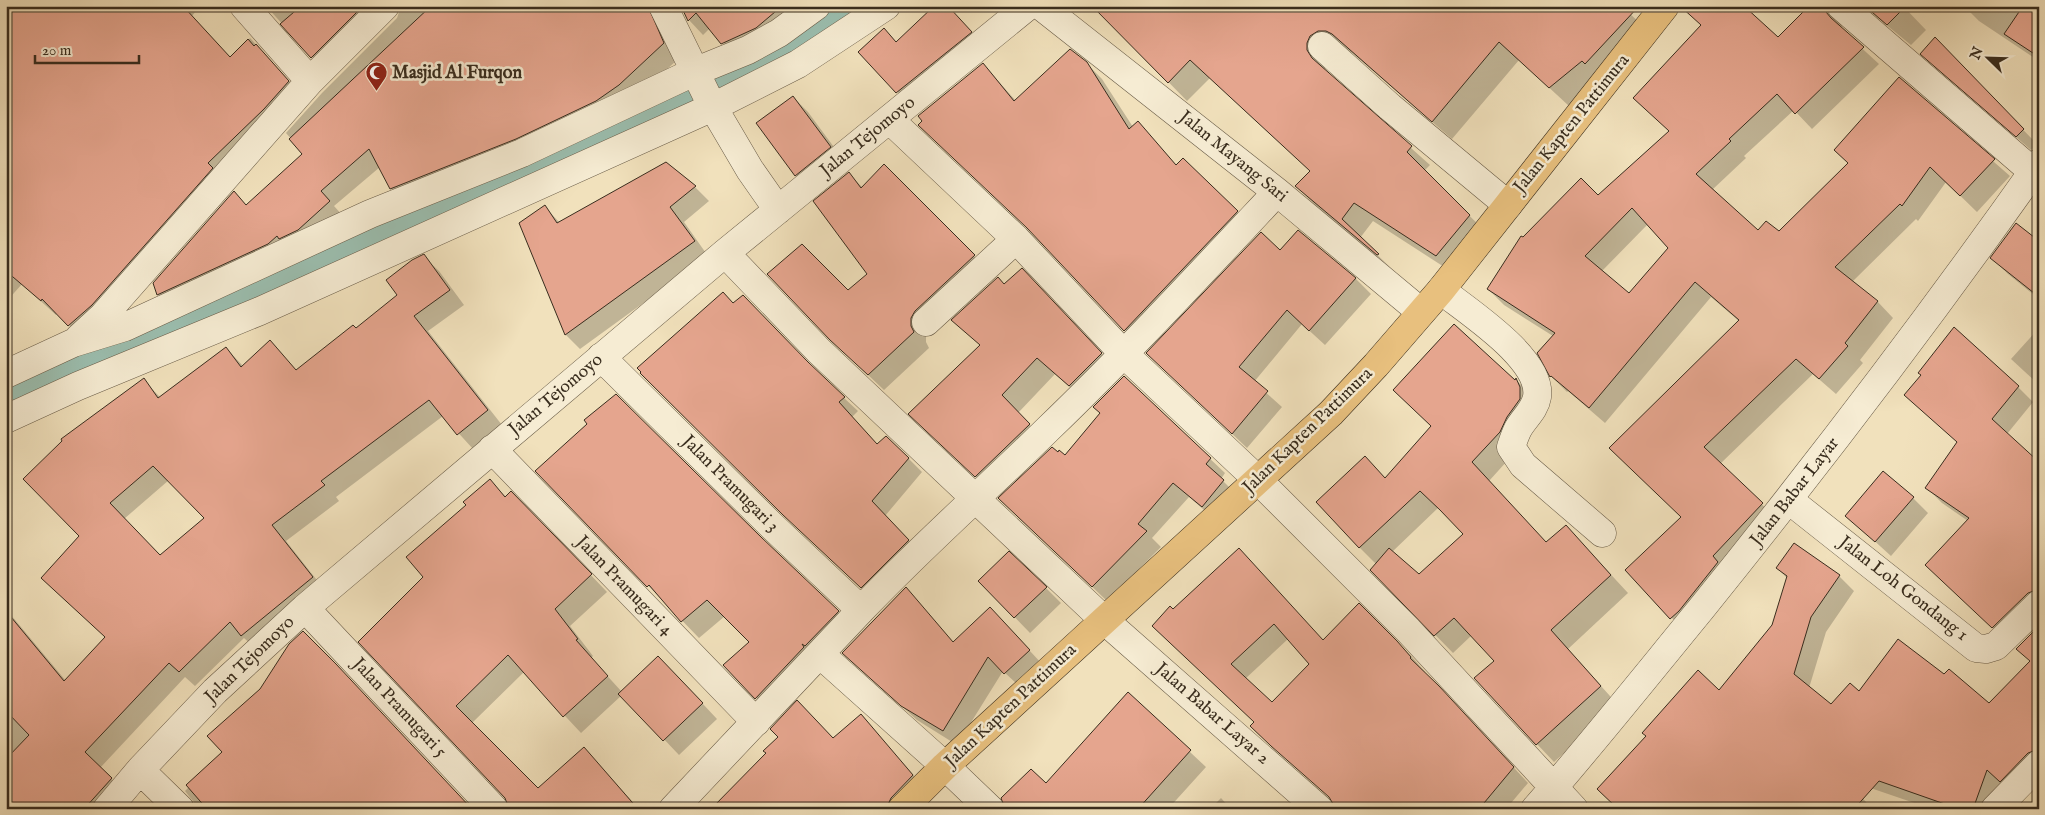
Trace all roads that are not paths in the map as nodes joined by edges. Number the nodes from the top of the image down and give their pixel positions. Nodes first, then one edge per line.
1 (244, 6) edge
2 (384, 6) edge
3 (663, 6) edge
4 (816, 6) edge
5 (886, 6) edge
6 (1028, 6) edge
7 (1041, 6) edge
8 (1665, 6) edge
9 (1841, 6) edge
10 (1322, 46) dead end
11 (310, 81) junction
12 (704, 90) junction
13 (890, 120) junction
14 (2037, 170) edge
15 (1277, 192) junction
16 (1508, 205) junction
17 (778, 210) junction
18 (1016, 239) junction
19 (725, 253) junction
20 (1441, 290) junction
21 (1421, 312) junction
22 (926, 322) dead end
23 (73, 343) junction
24 (1123, 353) junction
25 (601, 357) junction
26 (6, 374) edge
27 (6, 419) edge
28 (492, 449) junction
29 (1259, 481) junction
30 (976, 497) junction
31 (1789, 500) junction
32 (1602, 533) dead end
33 (2039, 604) edge
34 (305, 608) junction
35 (861, 610) junction
36 (1104, 620) junction
37 (821, 655) junction
38 (756, 722) junction
39 (2039, 764) edge
40 (946, 766) junction
41 (140, 770) junction
42 (1554, 788) junction
43 (106, 809) edge
44 (180, 809) edge
45 (494, 809) edge
46 (673, 809) edge
47 (902, 809) edge
48 (990, 809) edge
49 (1319, 809) edge
50 (1535, 809) edge
51 (1574, 809) edge
52 (1995, 809) edge

1 - 11 street
2 - 11 street
3 - 12 street
4 - 12 street
5 - 12 street
6 - 13 street, Jalan Tejomoyo
7 - 15 street, Jalan Mayang Sari
8 - 16 main road, Jalan Kapten Pattimura
9 - 14 street
10 - 16 street
11 - 23 street
12 - 17 street
12 - 23 street
12 - 27 street
13 - 17 street, Jalan Tejomoyo
13 - 18 street
14 - 31 street, Jalan Babar Layar
15 - 21 street, Jalan Mayang Sari
15 - 24 street
16 - 20 main road, Jalan Kapten Pattimura
17 - 19 street, Jalan Tejomoyo
18 - 22 street
18 - 24 street
19 - 25 street, Jalan Tejomoyo
19 - 30 street, Jalan Babar Layar 2
20 - 21 main road, Jalan Kapten Pattimura
20 - 32 street
21 - 29 main road, Jalan Kapten Pattimura
23 - 26 street
24 - 29 street
24 - 30 street
25 - 28 street, Jalan Tejomoyo
25 - 35 street, Jalan Pramugari 3
28 - 34 street, Jalan Tejomoyo
28 - 38 street, Jalan Pramugari 4
29 - 36 main road, Jalan Kapten Pattimura
29 - 42 street
30 - 35 street
30 - 36 street, Jalan Babar Layar 2
31 - 33 street, Jalan Loh Gondang 1
31 - 42 street, Jalan Babar Layar
34 - 41 street, Jalan Tejomoyo
34 - 45 street, Jalan Pramugari 5
35 - 37 street
36 - 40 main road, Jalan Kapten Pattimura
36 - 49 street, Jalan Babar Layar 2
37 - 38 street
37 - 40 street
38 - 46 street
39 - 52 street
40 - 47 main road, Jalan Kapten Pattimura
40 - 48 street
41 - 43 street, Jalan Tejomoyo
41 - 44 street
42 - 50 street, Jalan Babar Layar
42 - 51 street

